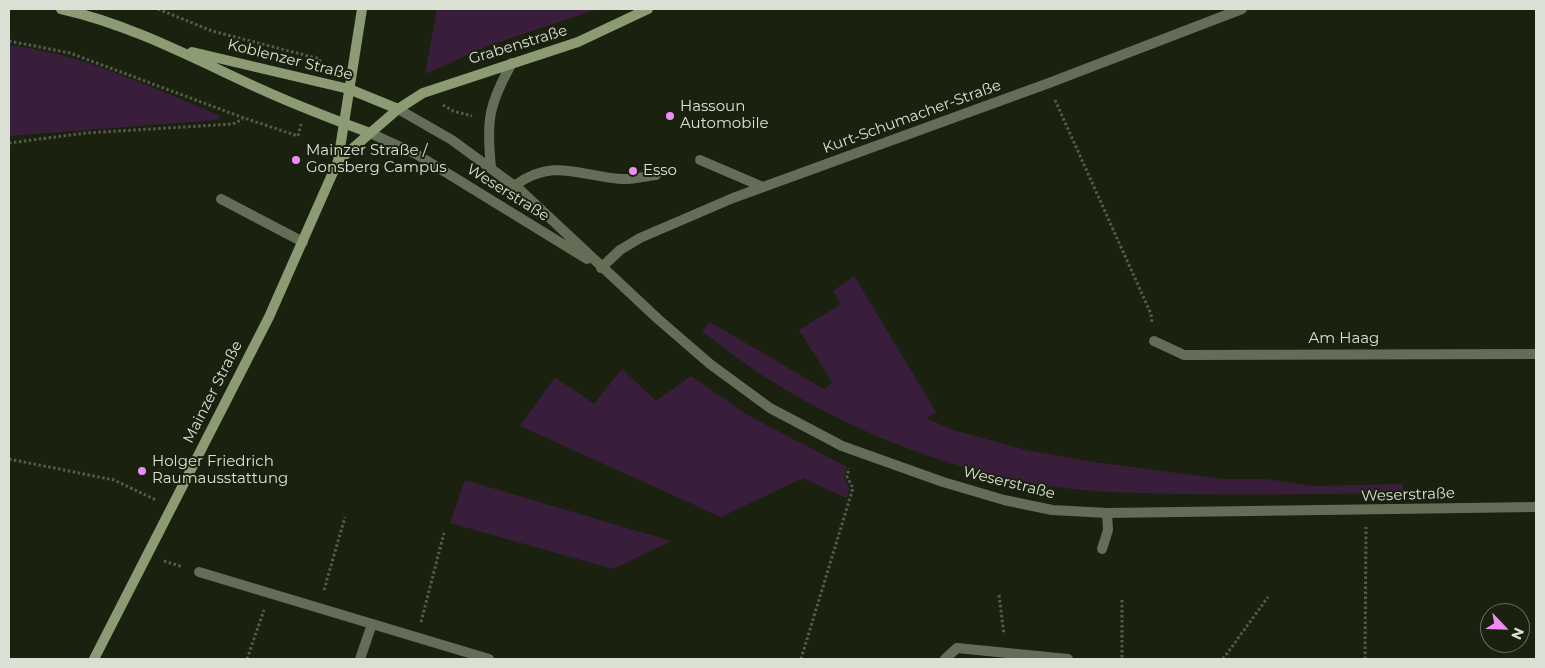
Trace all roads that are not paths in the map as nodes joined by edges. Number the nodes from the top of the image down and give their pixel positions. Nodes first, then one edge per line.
1 (61, 9) edge
2 (362, 9) edge
3 (648, 9) edge
4 (1242, 9) edge
5 (172, 48) junction
6 (512, 63) junction
7 (349, 89) junction
8 (398, 109) junction
9 (344, 122) junction
10 (370, 133) junction
11 (700, 160) dead end
12 (338, 161) junction
13 (491, 167) junction
14 (656, 175) dead end
15 (514, 186) junction
16 (763, 187) junction
17 (221, 199) dead end
18 (303, 242) junction
19 (601, 268) junction
20 (1154, 341) road end
21 (1536, 354) edge
22 (1536, 508) edge
23 (1107, 513) junction
24 (1102, 550) dead end
25 (200, 572) dead end
26 (372, 624) junction
27 (94, 659) edge
28 (360, 659) edge
29 (489, 659) edge
30 (945, 659) edge
31 (1068, 659) edge

1 - 5 main road, Koblenzer Straße
2 - 7 main road, Mainzer Straße
3 - 6 main road, Grabenstraße
4 - 16 street, Kurt-Schumacher-Straße
5 - 7 main road, Koblenzer Straße
5 - 9 main road, Koblenzer Straße
6 - 8 main road, Grabenstraße
6 - 13 street
7 - 8 main road, Koblenzer Straße
7 - 9 main road, Mainzer Straße
8 - 10 main road, Grabenstraße
8 - 13 street, Weserstraße
9 - 10 main road, Koblenzer Straße
9 - 12 main road, Mainzer Straße
10 - 12 main road, Mainzer Straße
10 - 19 street, Weserstraße
11 - 16 street
12 - 18 main road, Mainzer Straße
13 - 15 street, Weserstraße
14 - 15 street
15 - 19 street, Weserstraße
16 - 19 street, Kurt-Schumacher-Straße
17 - 18 street
18 - 27 main road, Mainzer Straße
19 - 23 street, Weserstraße
20 - 21 street, Am Haag
22 - 23 street, Weserstraße
23 - 24 street
25 - 26 street
26 - 28 street
26 - 29 street
30 - 31 street

